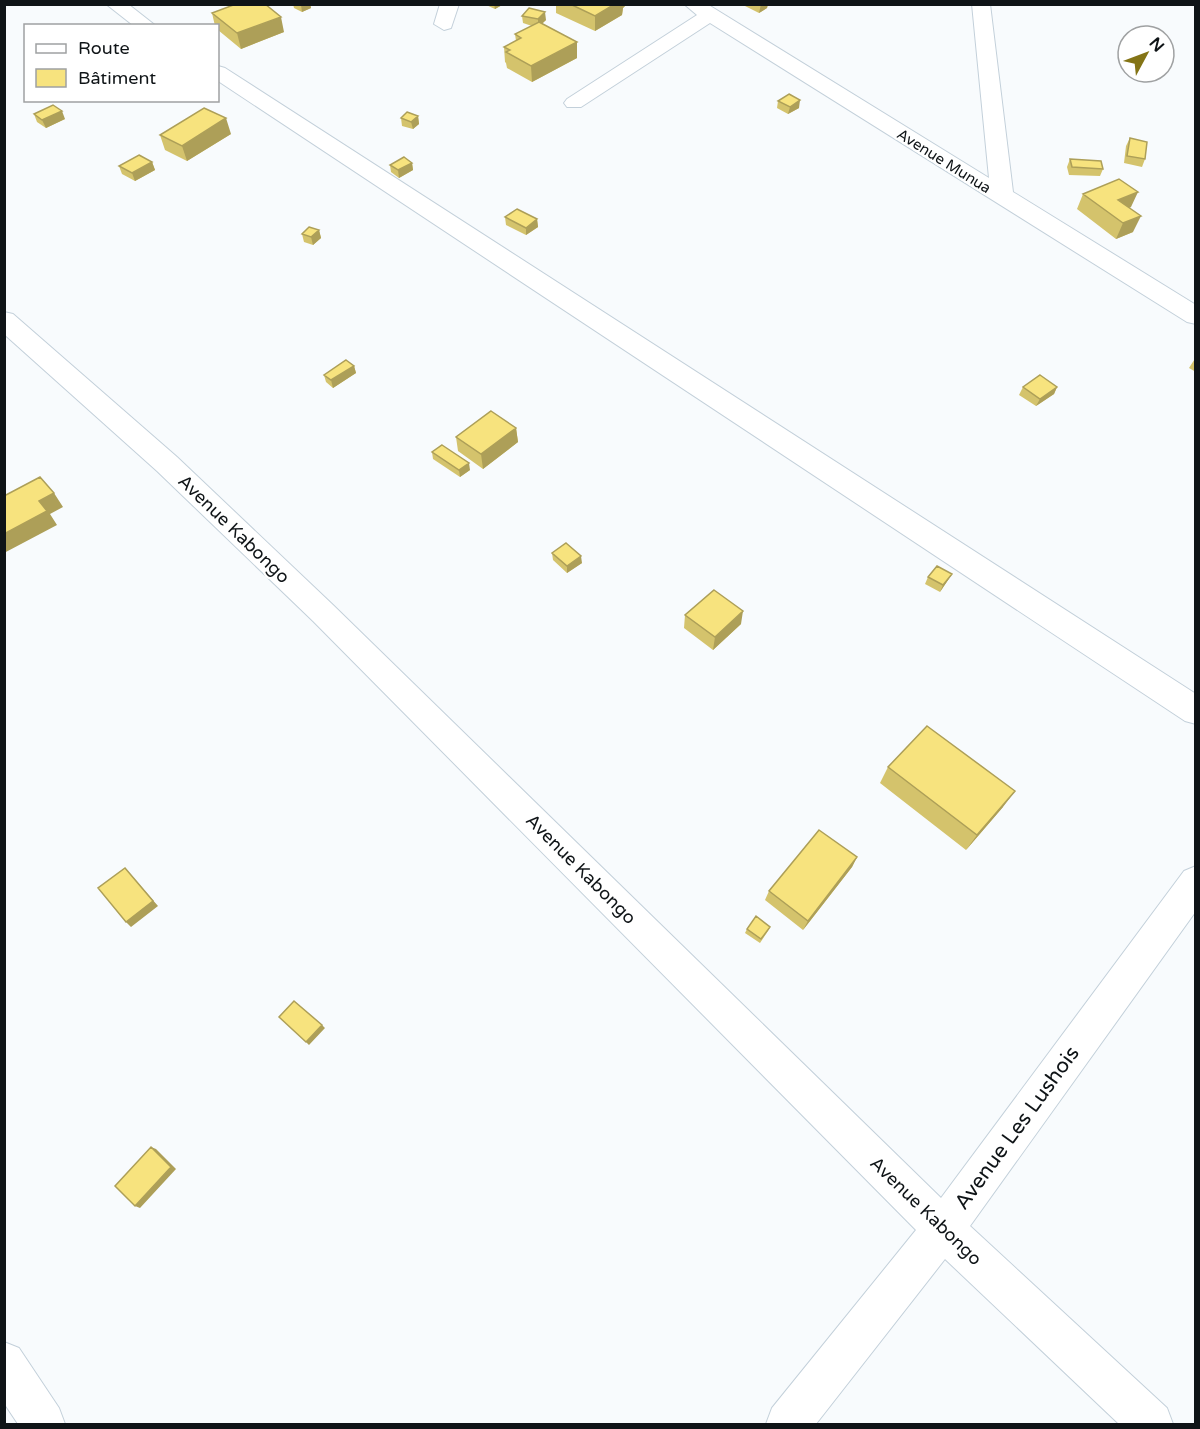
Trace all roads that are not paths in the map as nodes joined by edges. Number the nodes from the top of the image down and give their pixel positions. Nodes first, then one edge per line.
1 (116, 4) edge
2 (450, 4) edge
3 (981, 4) edge
4 (701, 10) edge
5 (144, 24) edge
6 (444, 24) dead end
7 (219, 73) edge
8 (574, 103) dead end
9 (1002, 196) junction
10 (1196, 316) edge
11 (4, 320) edge
12 (1196, 711) edge
13 (1196, 882) edge
14 (944, 1229) junction
15 (4, 1363) edge
16 (43, 1425) edge
17 (788, 1425) edge
18 (1151, 1425) edge

1 - 5 street
2 - 6 street
3 - 9 street
4 - 8 street
4 - 9 street, Avenue Munua
7 - 12 street
9 - 10 street, Avenue Munua
11 - 14 street, Avenue Kabongo
13 - 14 street, Avenue Les Lushois
14 - 17 street, Avenue Les Lushois
14 - 18 street, Avenue Kabongo
15 - 16 street

